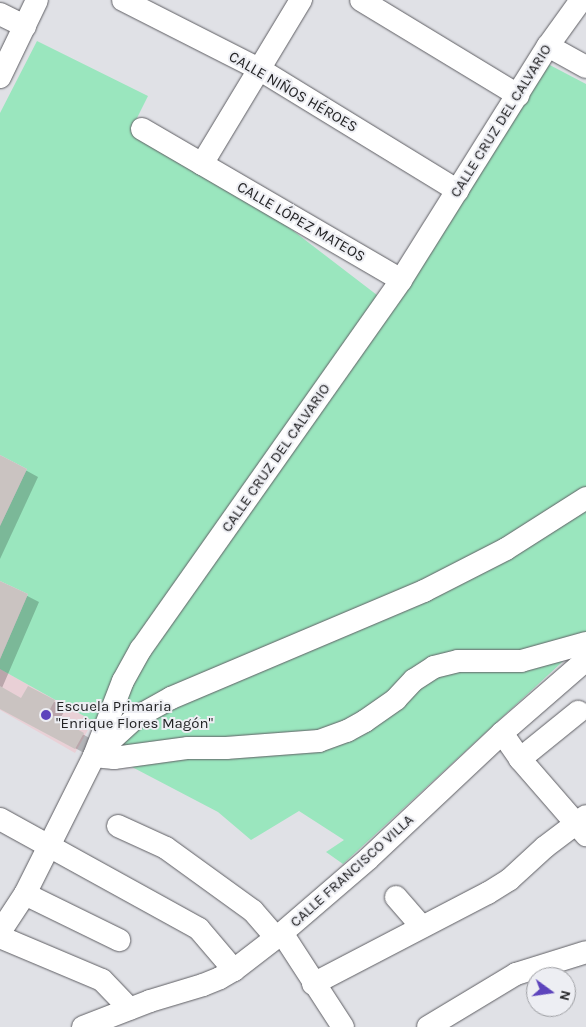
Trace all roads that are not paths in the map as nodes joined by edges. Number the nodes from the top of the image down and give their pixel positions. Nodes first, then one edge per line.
1 (37, 0) edge
2 (123, 0) edge
3 (301, 0) edge
4 (361, 0) edge
5 (581, 0) edge
6 (0, 14) edge
7 (25, 26) junction
8 (548, 46) junction
9 (586, 67) edge
10 (259, 69) junction
11 (0, 77) edge
12 (518, 94) junction
13 (142, 130) dead end
14 (202, 164) junction
15 (458, 191) junction
16 (401, 280) junction
17 (586, 498) edge
18 (586, 643) edge
19 (586, 660) edge
20 (578, 712) dead end
21 (502, 733) junction
22 (94, 756) junction
23 (520, 759) junction
24 (0, 819) edge
25 (582, 825) edge
26 (118, 826) dead end
27 (49, 846) junction
28 (25, 894) junction
29 (396, 897) dead end
30 (421, 926) junction
31 (0, 932) edge
32 (279, 935) junction
33 (0, 937) edge
34 (119, 940) dead end
35 (586, 952) edge
36 (234, 970) junction
37 (313, 984) junction
38 (130, 1009) junction
39 (83, 1027) edge
40 (343, 1027) edge
41 (428, 1027) edge

1 - 7 street
2 - 10 street, CALLE NIÑOS HÉROES
3 - 10 street
4 - 12 street
5 - 8 street, CALLE CRUZ DEL CALVARIO
6 - 7 street
7 - 11 street
8 - 9 street
8 - 12 street, CALLE CRUZ DEL CALVARIO
10 - 14 street
10 - 15 street, CALLE NIÑOS HÉROES
12 - 15 street, CALLE CRUZ DEL CALVARIO
13 - 14 street, CALLE LÓPEZ MATEOS
14 - 16 street, CALLE LÓPEZ MATEOS
15 - 16 street, CALLE CRUZ DEL CALVARIO
16 - 22 street, CALLE CRUZ DEL CALVARIO
17 - 22 street
18 - 22 street
19 - 21 street, CALLE FRANCISCO VILLA
20 - 23 street
21 - 23 street
21 - 32 street, CALLE FRANCISCO VILLA
22 - 27 street, CALLE CRUZ DEL CALVARIO
23 - 25 street
24 - 27 street
25 - 30 street
26 - 32 street
27 - 28 street, CALLE CRUZ DEL CALVARIO
27 - 36 street
28 - 31 street, CALLE CRUZ DEL CALVARIO
28 - 34 street
29 - 30 street
30 - 37 street
32 - 36 street, CALLE FRANCISCO VILLA
32 - 37 street
33 - 38 street
35 - 41 street
36 - 38 street, CALLE FRANCISCO VILLA
37 - 40 street
38 - 39 street, CALLE FRANCISCO VILLA

